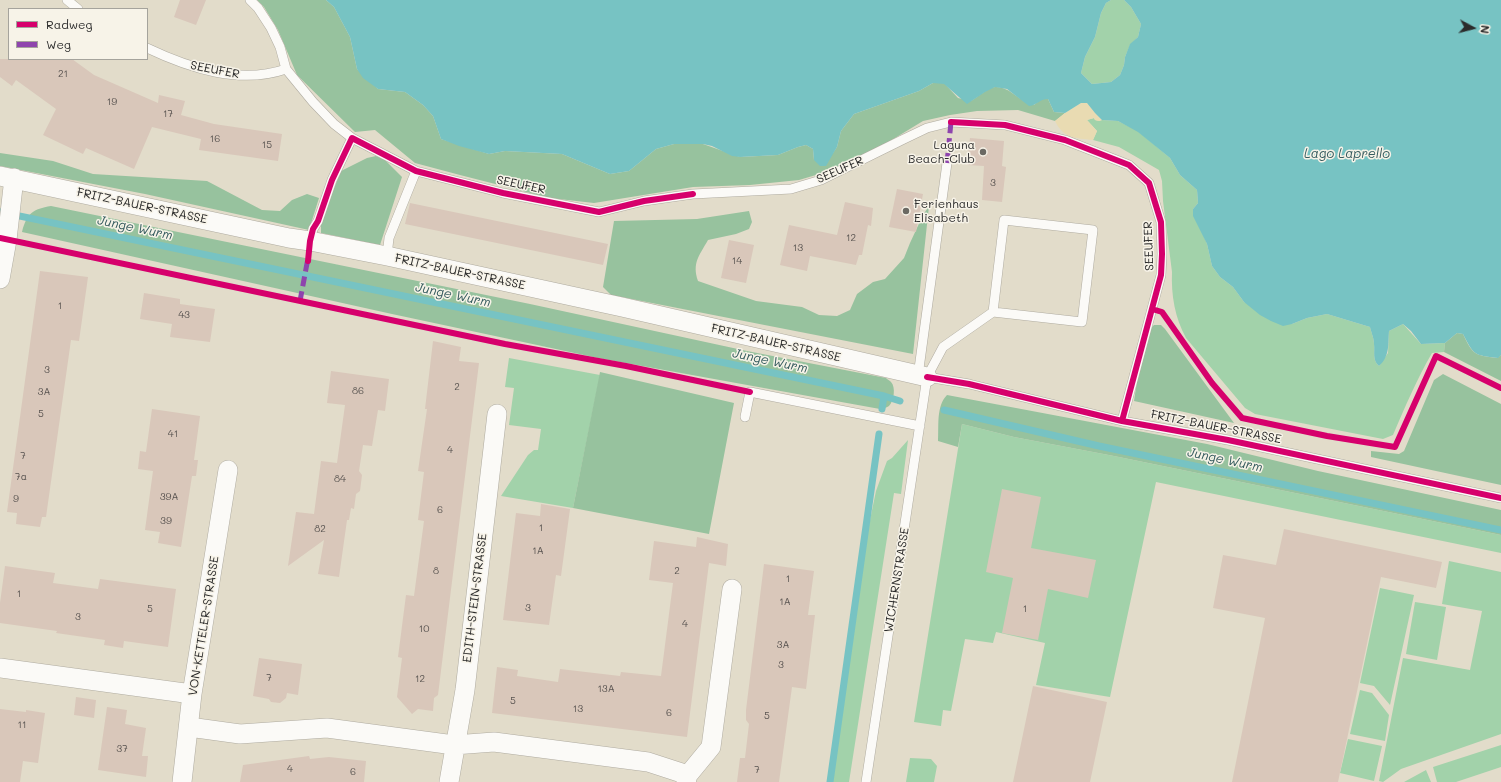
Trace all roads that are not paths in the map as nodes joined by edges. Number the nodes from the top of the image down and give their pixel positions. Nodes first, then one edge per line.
1 (67, 0) edge
2 (250, 0) edge
3 (77, 8) edge
4 (148, 48) edge
5 (286, 69) junction
6 (352, 138) junction
7 (947, 163) dead end
8 (416, 171) junction
9 (7, 177) edge
10 (310, 241) junction
11 (387, 256) junction
12 (0, 279) edge
13 (993, 312) junction
14 (922, 376) junction
15 (497, 414) dead end
16 (745, 417) dead end
17 (1122, 421) junction
18 (920, 426) junction
19 (228, 470) dead end
20 (1501, 498) edge
21 (732, 589) dead end
22 (0, 668) edge
23 (192, 694) junction
24 (189, 727) junction
25 (454, 745) junction
26 (687, 779) edge
27 (182, 782) edge
28 (449, 782) edge
29 (866, 782) edge

1 - 3 lane
2 - 5 lane, SEEUFER
4 - 5 lane, SEEUFER
5 - 6 lane, SEEUFER
6 - 8 lane, SEEUFER
6 - 10 lane
7 - 14 lane
8 - 11 lane
8 - 17 lane, SEEUFER
9 - 10 street, FRITZ-BAUER-STRASSE
9 - 12 street
10 - 11 street, FRITZ-BAUER-STRASSE
11 - 14 street, FRITZ-BAUER-STRASSE
13 - 13 lane
13 - 14 lane
14 - 17 lane, FRITZ-BAUER-STRASSE
14 - 18 lane, WICHERNSTRASSE
15 - 25 street, EDITH-STEIN-STRASSE
16 - 18 lane
17 - 20 lane, FRITZ-BAUER-STRASSE
18 - 29 lane, WICHERNSTRASSE
19 - 23 street, VON-KETTELER-STRASSE
21 - 26 street
22 - 23 street
23 - 24 street, VON-KETTELER-STRASSE
24 - 25 street
24 - 27 street, VON-KETTELER-STRASSE
25 - 26 street
25 - 28 street, EDITH-STEIN-STRASSE

